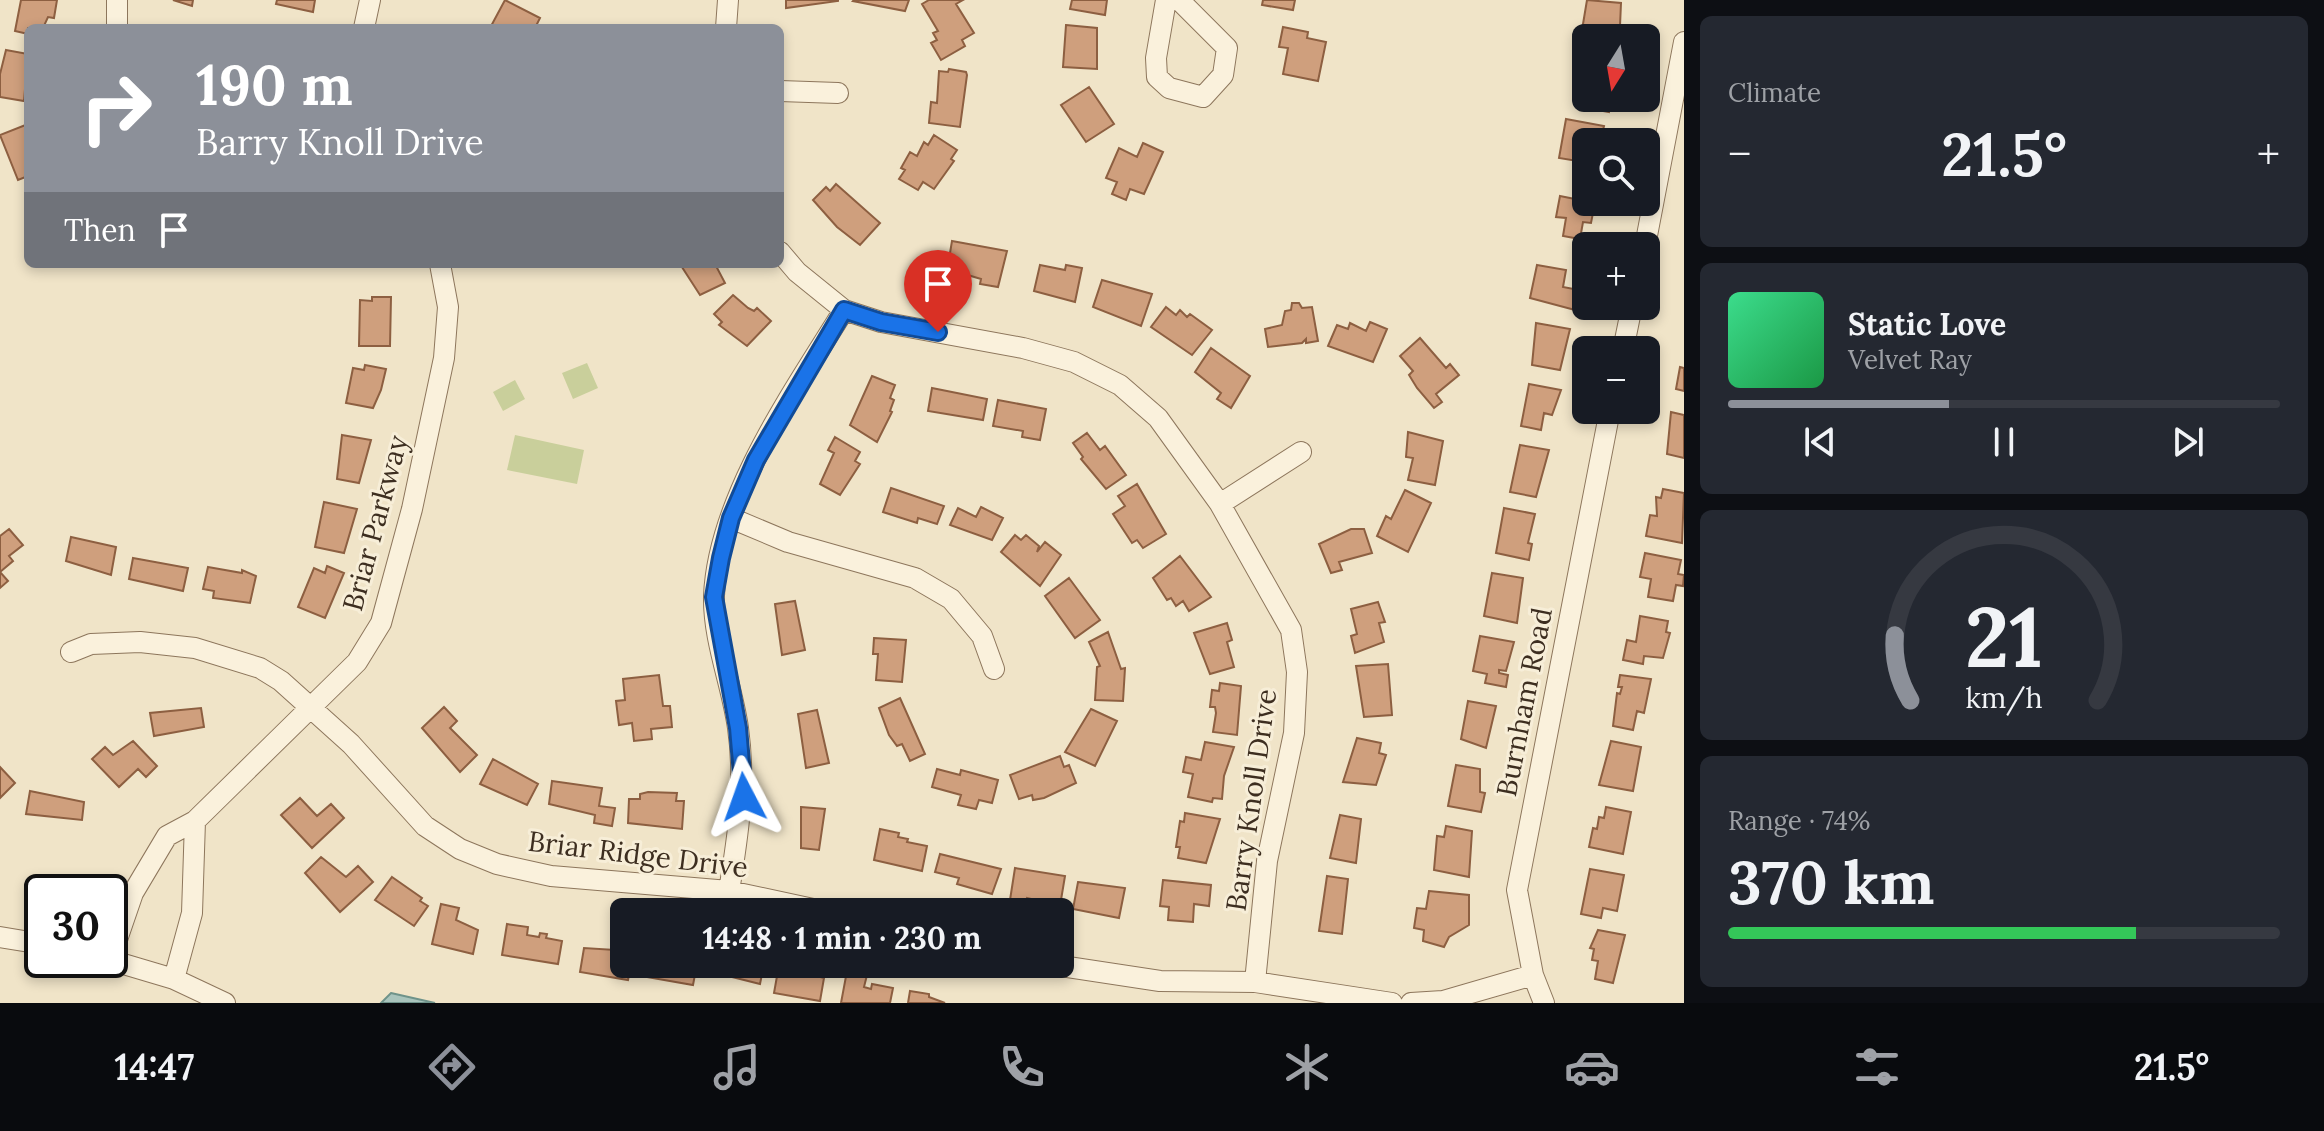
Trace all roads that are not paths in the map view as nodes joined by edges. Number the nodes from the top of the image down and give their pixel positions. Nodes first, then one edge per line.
1 (117, 0) edge
2 (370, 0) edge
3 (728, 0) edge
4 (1166, 0) edge
5 (1179, 0) edge
6 (117, 24) edge
7 (365, 24) edge
8 (726, 24) edge
9 (1684, 42) edge
10 (784, 91) edge
11 (838, 93) dead end
12 (1677, 122) edge
13 (1649, 232) edge
14 (784, 257) edge
15 (441, 268) edge
16 (844, 310) junction
17 (1607, 424) edge
18 (1301, 452) dead end
19 (1220, 504) junction
20 (731, 518) junction
21 (71, 652) dead end
22 (994, 669) dead end
23 (309, 707) junction
24 (195, 821) junction
25 (729, 891) junction
26 (762, 898) edge
27 (128, 908) edge
28 (0, 937) edge
29 (24, 941) edge
30 (128, 965) edge
31 (1074, 968) edge
32 (1533, 975) junction
33 (174, 979) junction
34 (1255, 982) junction
35 (225, 1003) edge
36 (1392, 1003) edge
37 (1411, 1003) edge
38 (1544, 1003) edge

1 - 6 street
2 - 7 street
3 - 8 street
4 - 5 street
9 - 12 street
10 - 11 street
12 - 13 street
14 - 16 street, Barry Knoll Drive
15 - 23 street, Briar Parkway
16 - 19 street, Barry Knoll Drive
16 - 20 street
17 - 32 street, Burnham Road
18 - 19 street
19 - 34 street, Barry Knoll Drive
20 - 22 street
20 - 25 street
21 - 23 street, Briar Ridge Drive
23 - 24 street, Briar Parkway
23 - 25 street, Briar Ridge Drive
24 - 27 street, Briar Parkway
24 - 33 street
25 - 26 street, Briar Ridge Drive
28 - 29 street
30 - 33 street
31 - 34 street
32 - 37 street
32 - 38 street, Burnham Road
33 - 35 street
34 - 36 street

